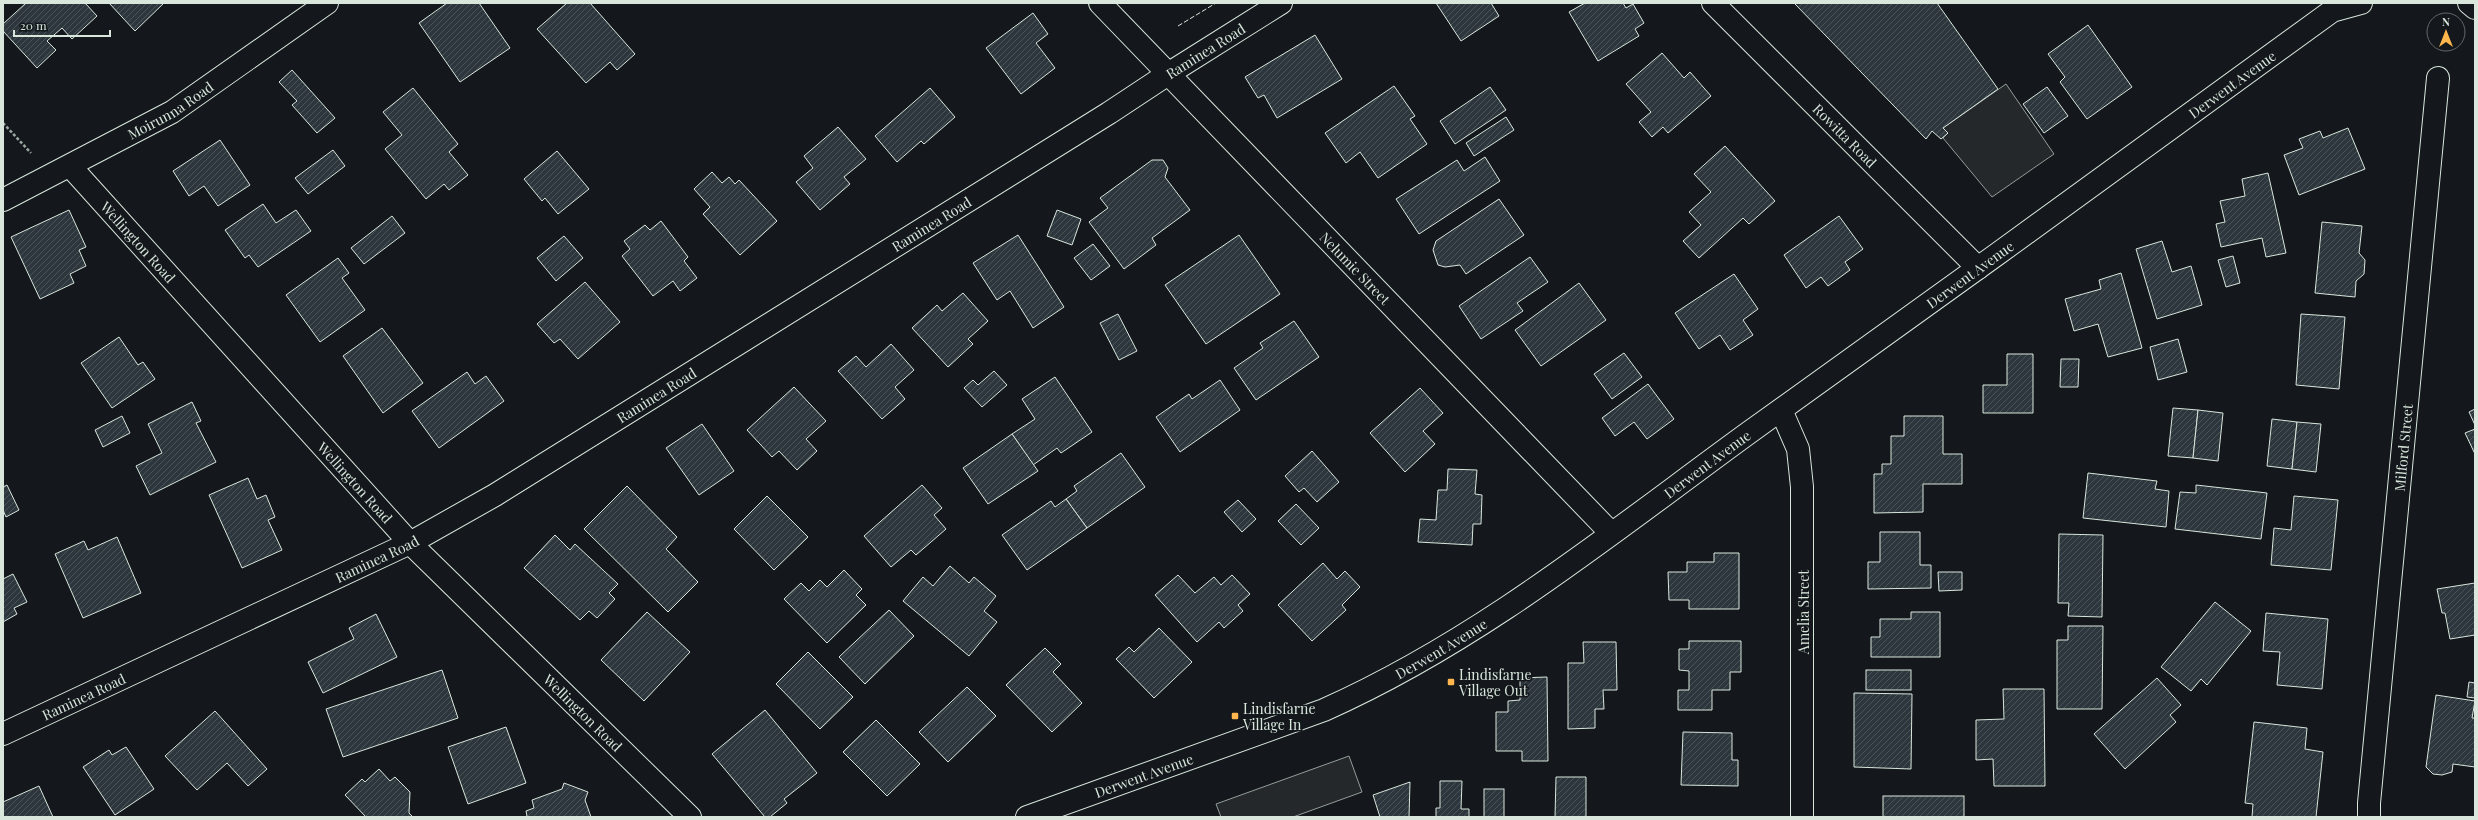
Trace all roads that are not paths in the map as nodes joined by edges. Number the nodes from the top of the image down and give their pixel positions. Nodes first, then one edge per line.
1 (327, 3) edge
2 (1100, 3) edge
3 (1281, 3) edge
4 (1713, 3) edge
5 (2361, 3) edge
6 (2469, 3) edge
7 (2335, 7) edge
8 (2475, 8) edge
9 (1168, 74) junction
10 (2438, 78) dead end
11 (61, 171) junction
12 (3, 200) edge
13 (1978, 268) junction
14 (1781, 410) junction
15 (1612, 533) junction
16 (410, 543) junction
17 (3, 734) edge
18 (690, 817) edge
19 (1027, 817) edge
20 (1802, 817) edge
21 (2369, 817) edge

1 - 11 street, Moirunna Road
2 - 9 street, Nelumie Street
3 - 9 street, Raminea Road
4 - 13 street, Rowitta Road
5 - 7 street, Derwent Avenue
6 - 8 street
7 - 13 street, Derwent Avenue
9 - 15 street, Nelumie Street
9 - 16 street, Raminea Road
10 - 21 street, Milford Street
11 - 12 street, Moirunna Road
11 - 16 street, Wellington Road
13 - 14 street, Derwent Avenue
14 - 15 street, Derwent Avenue
14 - 20 street, Amelia Street
15 - 19 street, Derwent Avenue
16 - 17 street, Raminea Road
16 - 18 street, Wellington Road

